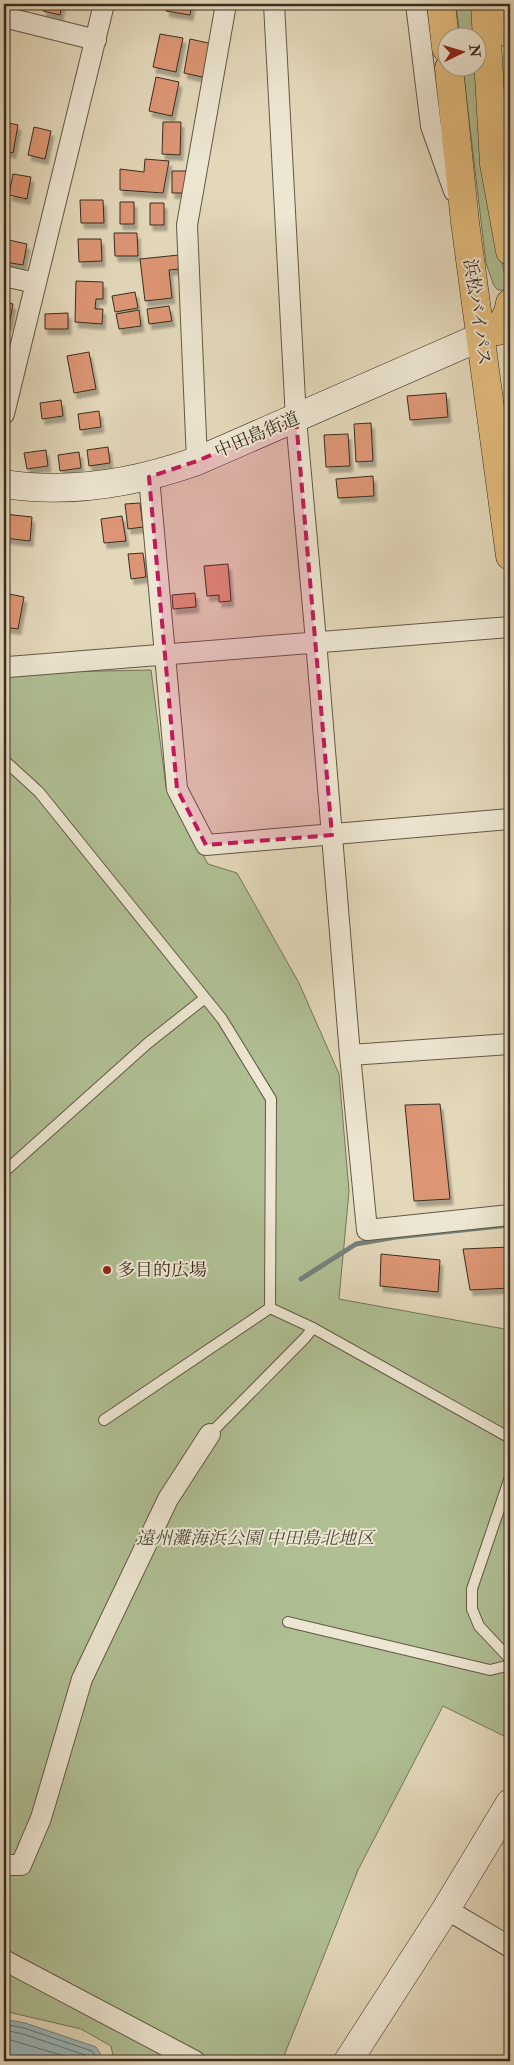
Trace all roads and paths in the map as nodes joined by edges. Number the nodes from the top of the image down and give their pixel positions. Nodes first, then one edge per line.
1 (104, 4) edge
2 (226, 4) edge
3 (274, 4) edge
4 (416, 4) edge
5 (441, 4) edge
6 (485, 4) edge
7 (505, 4) edge
8 (4, 18) edge
9 (444, 28) edge
10 (510, 34) edge
11 (96, 40) junction
12 (449, 78) edge
13 (464, 222) junction
14 (510, 251) edge
15 (4, 276) edge
16 (35, 283) junction
17 (510, 303) edge
18 (500, 330) edge
19 (4, 414) edge
20 (296, 419) junction
21 (198, 461) junction
22 (150, 477) junction
23 (4, 484) edge
24 (510, 556) edge
25 (510, 627) edge
26 (316, 641) junction
27 (164, 653) junction
28 (4, 665) edge
29 (4, 760) edge
30 (510, 819) edge
31 (332, 835) junction
32 (204, 998) junction
33 (510, 1044) edge
34 (350, 1055) junction
35 (4, 1172) edge
36 (510, 1215) edge
37 (270, 1308) junction
38 (313, 1328) junction
39 (104, 1420) dead end
40 (210, 1434) joint
41 (510, 1438) edge
42 (510, 1477) edge
43 (288, 1622) dead end
44 (510, 1659) edge
45 (510, 1665) edge
46 (510, 1803) edge
47 (4, 1865) edge
48 (446, 1909) junction
49 (510, 1947) edge
50 (4, 1960) edge
51 (195, 2061) edge
52 (348, 2061) edge

1 - 11 street
2 - 21 street
3 - 20 street
4 - 13 street
5 - 9 highway
6 - 14 highway
7 - 10 highway
8 - 11 street
11 - 16 street
12 - 13 highway, 浜松バイパス
13 - 18 highway, 浜松バイパス
15 - 16 street
16 - 19 street
17 - 18 highway
18 - 20 street, 中田島街道
18 - 24 highway, 浜松バイパス
20 - 21 street, 中田島街道
20 - 26 street
21 - 22 street, 中田島街道
22 - 23 street, 中田島街道
22 - 27 street
25 - 26 street
26 - 27 street
26 - 31 street
27 - 28 street
27 - 31 street
29 - 32 lane
30 - 31 street
31 - 34 street
32 - 35 lane
32 - 37 lane
33 - 34 street
34 - 36 street
37 - 38 lane
37 - 39 lane
38 - 40 lane
38 - 41 lane
40 - 47 street
42 - 44 lane
43 - 45 lane
46 - 48 street
48 - 49 street
48 - 52 street
50 - 51 street

